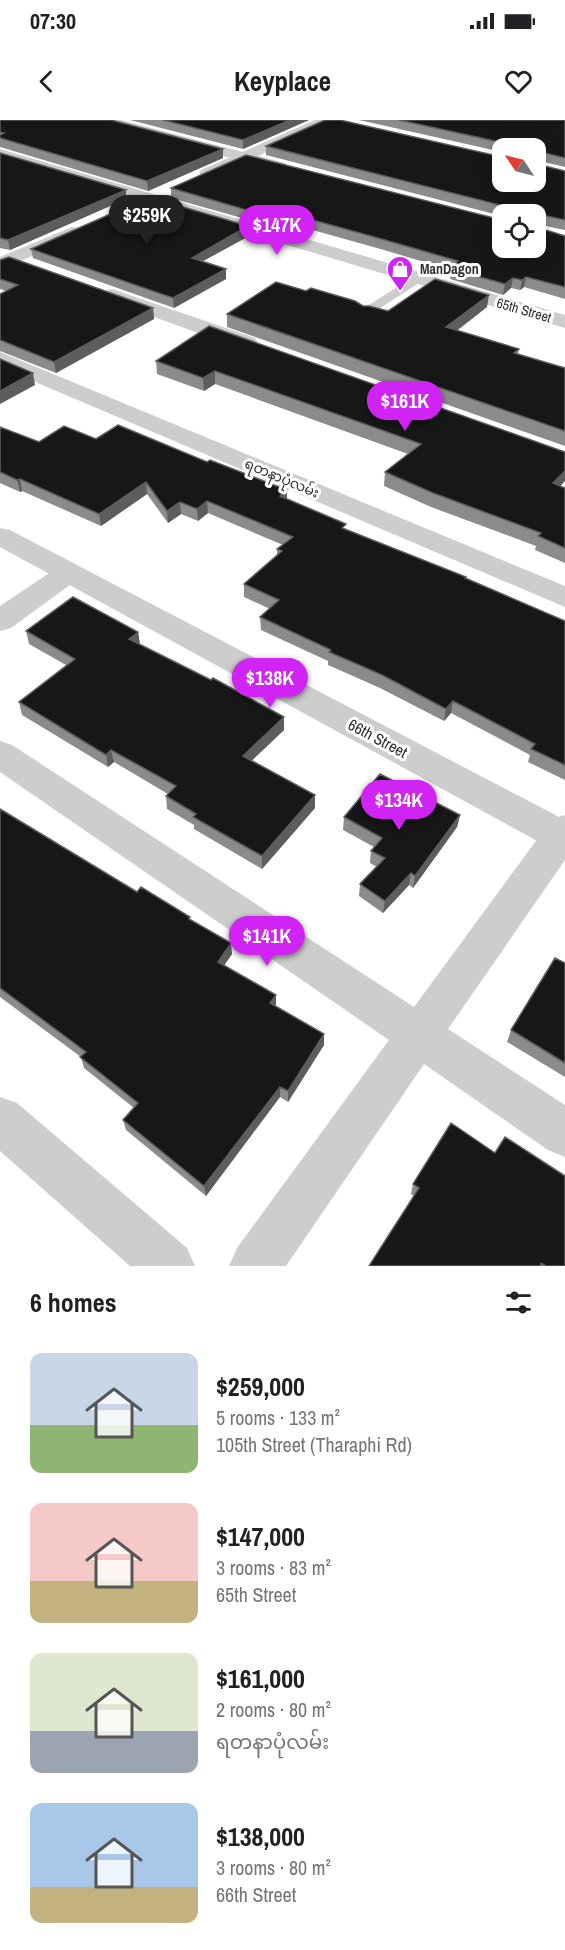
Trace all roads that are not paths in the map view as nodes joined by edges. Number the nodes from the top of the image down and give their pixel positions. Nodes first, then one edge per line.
1 (104, 120) edge
2 (333, 121) edge
3 (3, 157) edge
4 (244, 157) junction
5 (300, 171) edge
6 (190, 180) edge
7 (169, 189) edge
8 (148, 199) junction
9 (127, 208) edge
10 (85, 227) edge
11 (4, 259) edge
12 (45, 271) edge
13 (418, 278) junction
14 (90, 287) edge
15 (363, 314) edge
16 (565, 322) edge
17 (271, 351) edge
18 (0, 359) edge
19 (0, 536) edge
20 (68, 573) junction
21 (565, 597) edge
22 (0, 621) edge
23 (0, 754) edge
24 (564, 834) edge
25 (420, 1034) junction
26 (0, 1120) edge
27 (565, 1133) edge
28 (169, 1266) edge
29 (255, 1266) edge

1 - 4 street
2 - 4 street
3 - 8 street, 65th Street
4 - 5 street
4 - 6 street
7 - 8 street
8 - 9 street
8 - 13 street, 65th Street
10 - 11 street
11 - 12 street
13 - 15 lane
13 - 16 street, 65th Street
14 - 17 street
18 - 21 street, ရတနာပုံလမ်း
19 - 20 street, 66th Street
20 - 22 street
20 - 24 street, 66th Street
23 - 25 street
24 - 25 street
25 - 27 street
25 - 29 street
26 - 28 street

